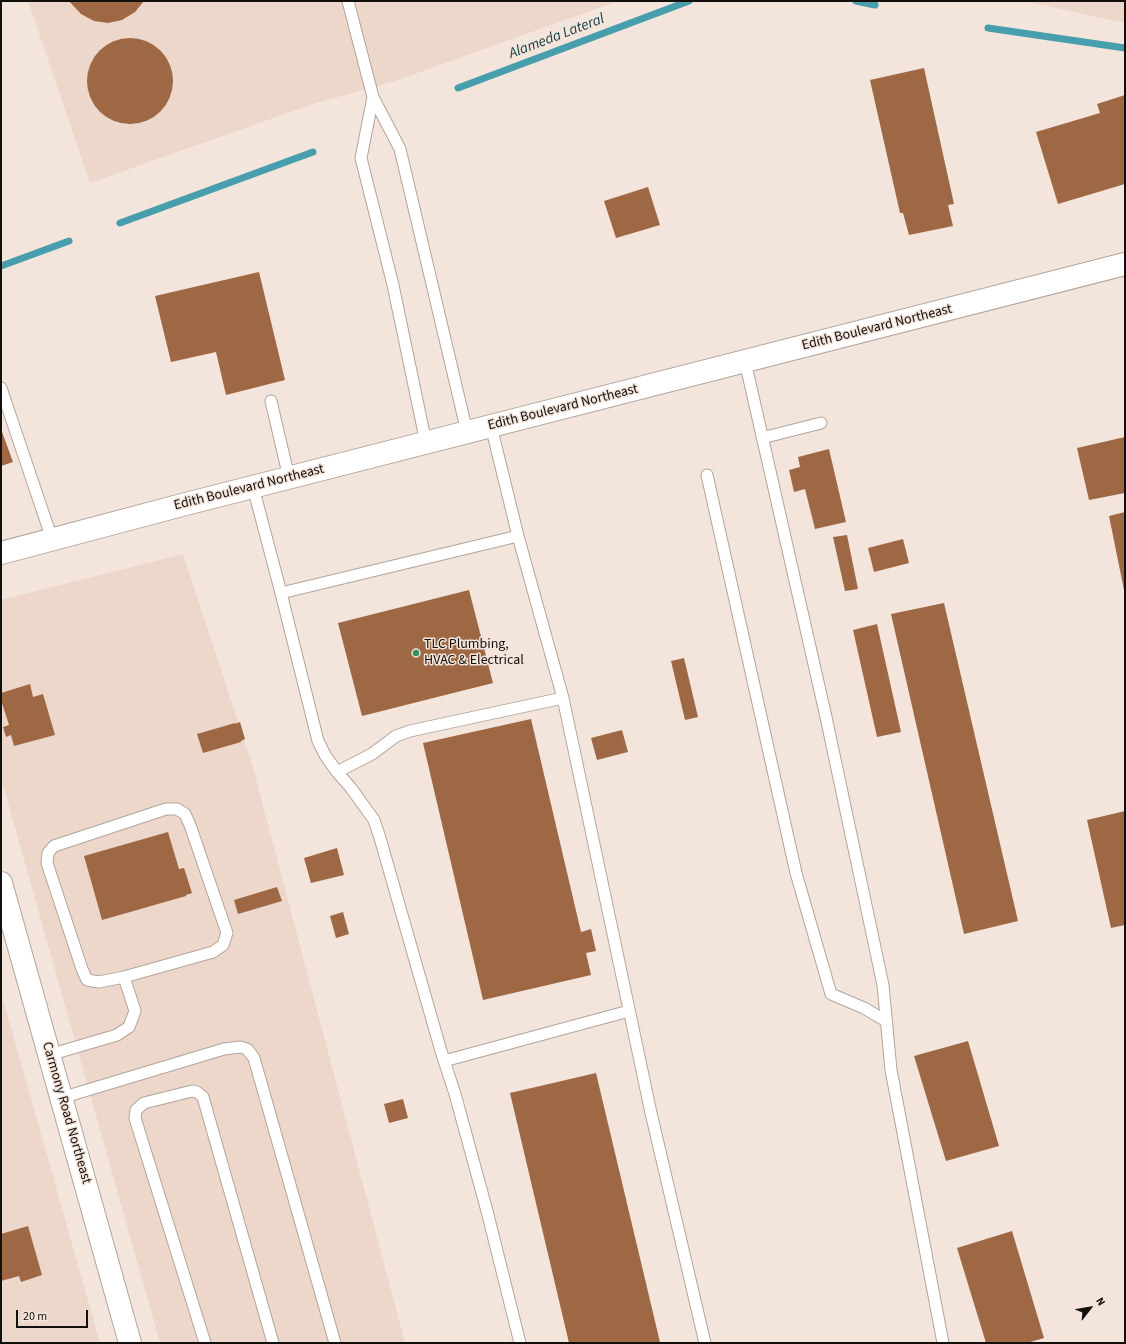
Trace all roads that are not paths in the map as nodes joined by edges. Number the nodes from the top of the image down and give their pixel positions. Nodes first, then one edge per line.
1 (348, 1) edge
2 (373, 97) junction
3 (1125, 264) edge
4 (745, 361) junction
5 (1, 388) edge
6 (271, 401) dead end
7 (820, 423) dead end
8 (491, 426) junction
9 (468, 432) junction
10 (762, 438) junction
11 (426, 443) junction
12 (708, 475) dead end
13 (289, 478) junction
14 (253, 487) junction
15 (518, 536) junction
16 (52, 539) junction
17 (1, 553) edge
18 (281, 594) junction
19 (563, 698) junction
20 (337, 772) junction
21 (1, 883) edge
22 (124, 977) junction
23 (629, 1011) junction
24 (886, 1021) junction
25 (49, 1055) junction
26 (444, 1061) junction
27 (61, 1098) junction
28 (130, 1343) edge
29 (205, 1343) edge
30 (273, 1343) edge
31 (334, 1343) edge
32 (520, 1343) edge
33 (705, 1343) edge
34 (943, 1343) edge

1 - 2 lane
2 - 9 lane
2 - 11 lane
3 - 4 street, Edith Boulevard Northeast
4 - 8 street, Edith Boulevard Northeast
4 - 10 lane
5 - 16 lane
6 - 13 lane
7 - 10 lane
8 - 9 street, Edith Boulevard Northeast
8 - 15 lane
9 - 11 street, Edith Boulevard Northeast
10 - 24 lane
11 - 13 street, Edith Boulevard Northeast
12 - 24 lane
13 - 14 street, Edith Boulevard Northeast
14 - 16 street, Edith Boulevard Northeast
14 - 18 lane
15 - 18 lane
15 - 19 lane
16 - 17 street, Edith Boulevard Northeast
18 - 20 lane
19 - 20 lane
19 - 23 lane
20 - 26 lane
21 - 25 street, Carmony Road Northeast
22 - 22 lane
22 - 25 lane
23 - 26 lane
23 - 33 lane
24 - 34 lane
25 - 27 street, Carmony Road Northeast
26 - 32 lane
27 - 28 street, Carmony Road Northeast
27 - 31 lane
29 - 30 lane

